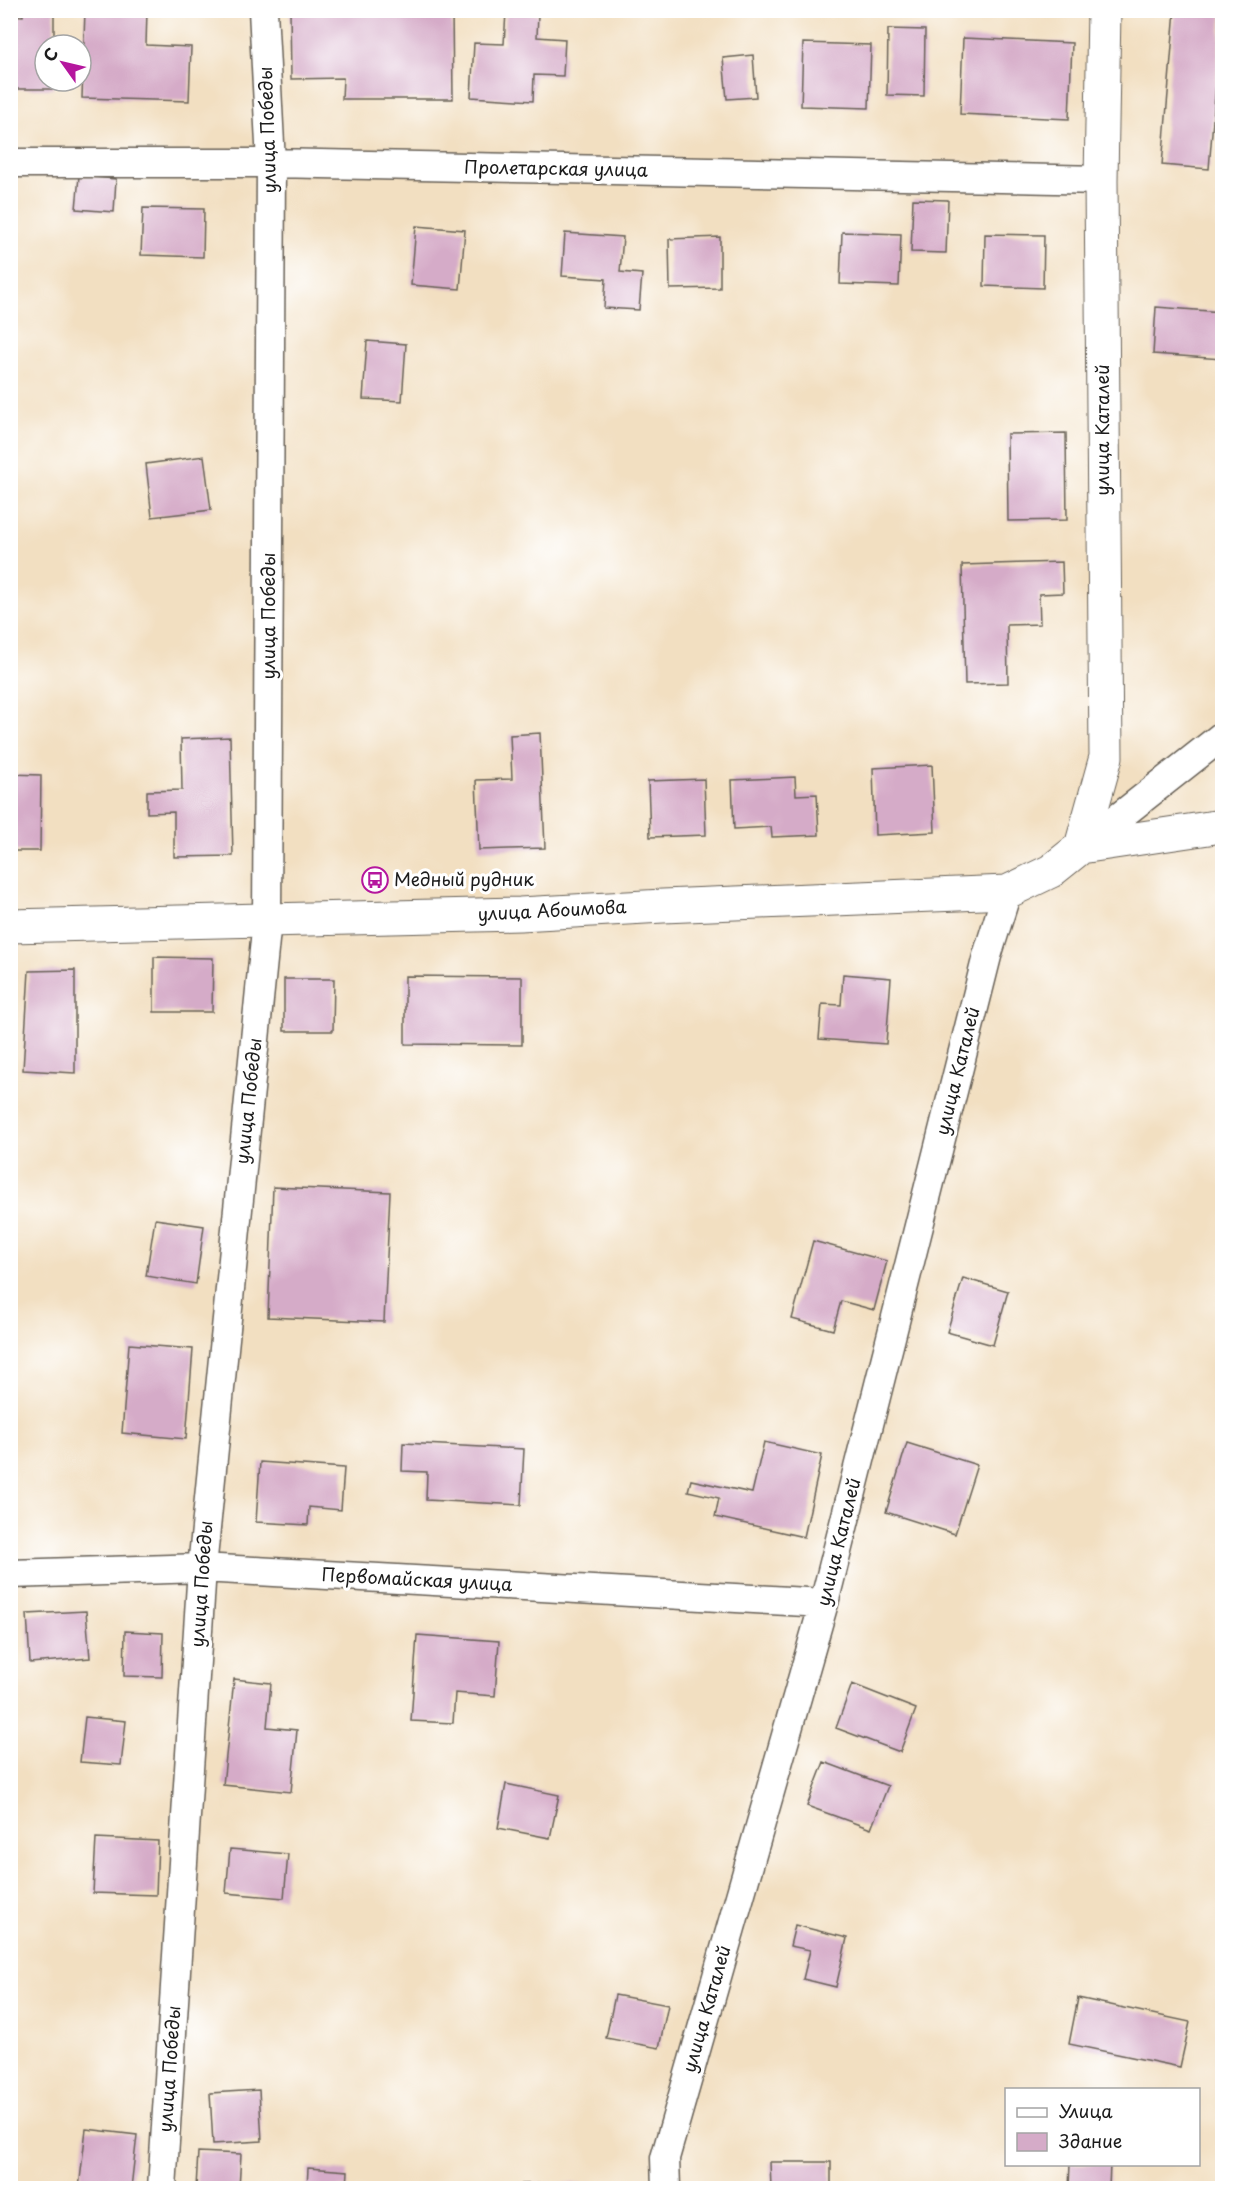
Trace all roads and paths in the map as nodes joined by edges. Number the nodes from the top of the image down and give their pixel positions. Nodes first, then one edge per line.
1 (263, 10) edge
2 (1104, 10) edge
3 (10, 163) edge
4 (271, 163) junction
5 (1101, 180) junction
6 (1222, 736) edge
7 (1222, 826) edge
8 (1081, 847) junction
9 (1007, 892) junction
10 (267, 920) junction
11 (10, 926) edge
12 (202, 1568) junction
13 (10, 1574) edge
14 (824, 1603) junction
15 (162, 2188) edge
16 (666, 2188) edge

1 - 4 street, улица Победы
2 - 5 main road, улица Каталей
3 - 4 street, Пролетарская улица
4 - 5 street, Пролетарская улица
4 - 10 street, улица Победы
5 - 8 main road, улица Каталей
6 - 8 street
7 - 8 main road
8 - 9 main road, улица Абоимова
9 - 10 main road, улица Абоимова
9 - 14 street, улица Каталей
10 - 11 main road, улица Абоимова
10 - 12 street, улица Победы
12 - 13 street, Первомайская улица
12 - 14 street, Первомайская улица
12 - 15 street, улица Победы
14 - 16 street, улица Каталей

